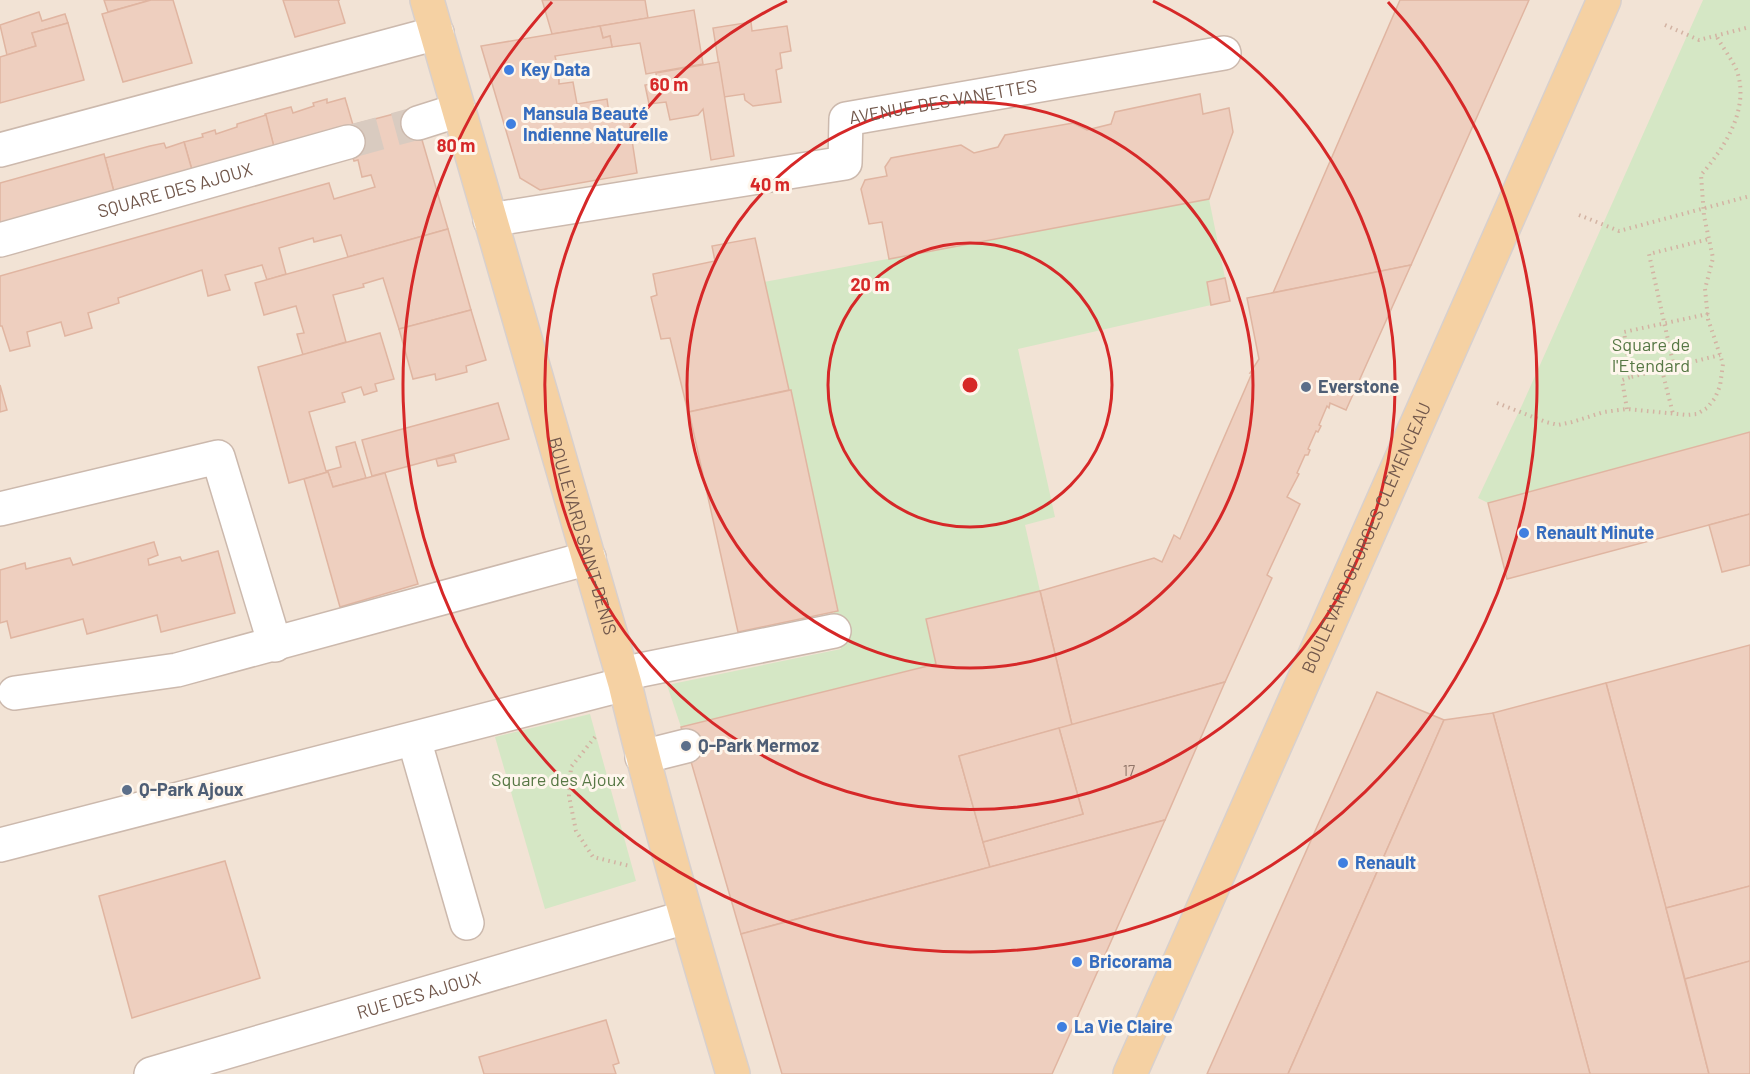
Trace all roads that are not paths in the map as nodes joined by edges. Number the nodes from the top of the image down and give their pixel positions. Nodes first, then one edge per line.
1 (427, 0) edge
2 (1604, 0) edge
3 (437, 33) junction
4 (1224, 52) dead end
5 (459, 110) junction
6 (418, 123) tunnel mouth
7 (348, 142) tunnel mouth
8 (0, 150) edge
9 (490, 220) junction
10 (0, 240) edge
11 (0, 510) edge
12 (589, 558) junction
13 (834, 631) dead end
14 (275, 645) junction
15 (623, 679) junction
16 (15, 693) dead end
17 (414, 739) junction
18 (686, 746) dead end
19 (642, 757) junction
20 (0, 845) edge
21 (686, 917) junction
22 (467, 923) dead end
23 (151, 1074) edge
24 (733, 1074) edge
25 (1130, 1074) edge

1 - 3 main road, BOULEVARD SAINT-DENIS
2 - 25 main road, BOULEVARD GEORGES CLEMENCEAU
3 - 5 main road, BOULEVARD SAINT-DENIS
3 - 8 street
4 - 9 street, AVENUE DES VANETTES
5 - 6 street
5 - 9 main road, BOULEVARD SAINT-DENIS
7 - 10 street, SQUARE DES AJOUX
9 - 12 main road, BOULEVARD SAINT-DENIS
11 - 14 street
12 - 14 street
12 - 15 main road, BOULEVARD SAINT-DENIS
13 - 15 street
14 - 16 street
15 - 17 street
15 - 19 main road, BOULEVARD SAINT-DENIS
17 - 20 street
17 - 22 street
18 - 19 street
19 - 21 main road, BOULEVARD SAINT-DENIS
21 - 23 street, RUE DES AJOUX
21 - 24 main road, BOULEVARD SAINT-DENIS

